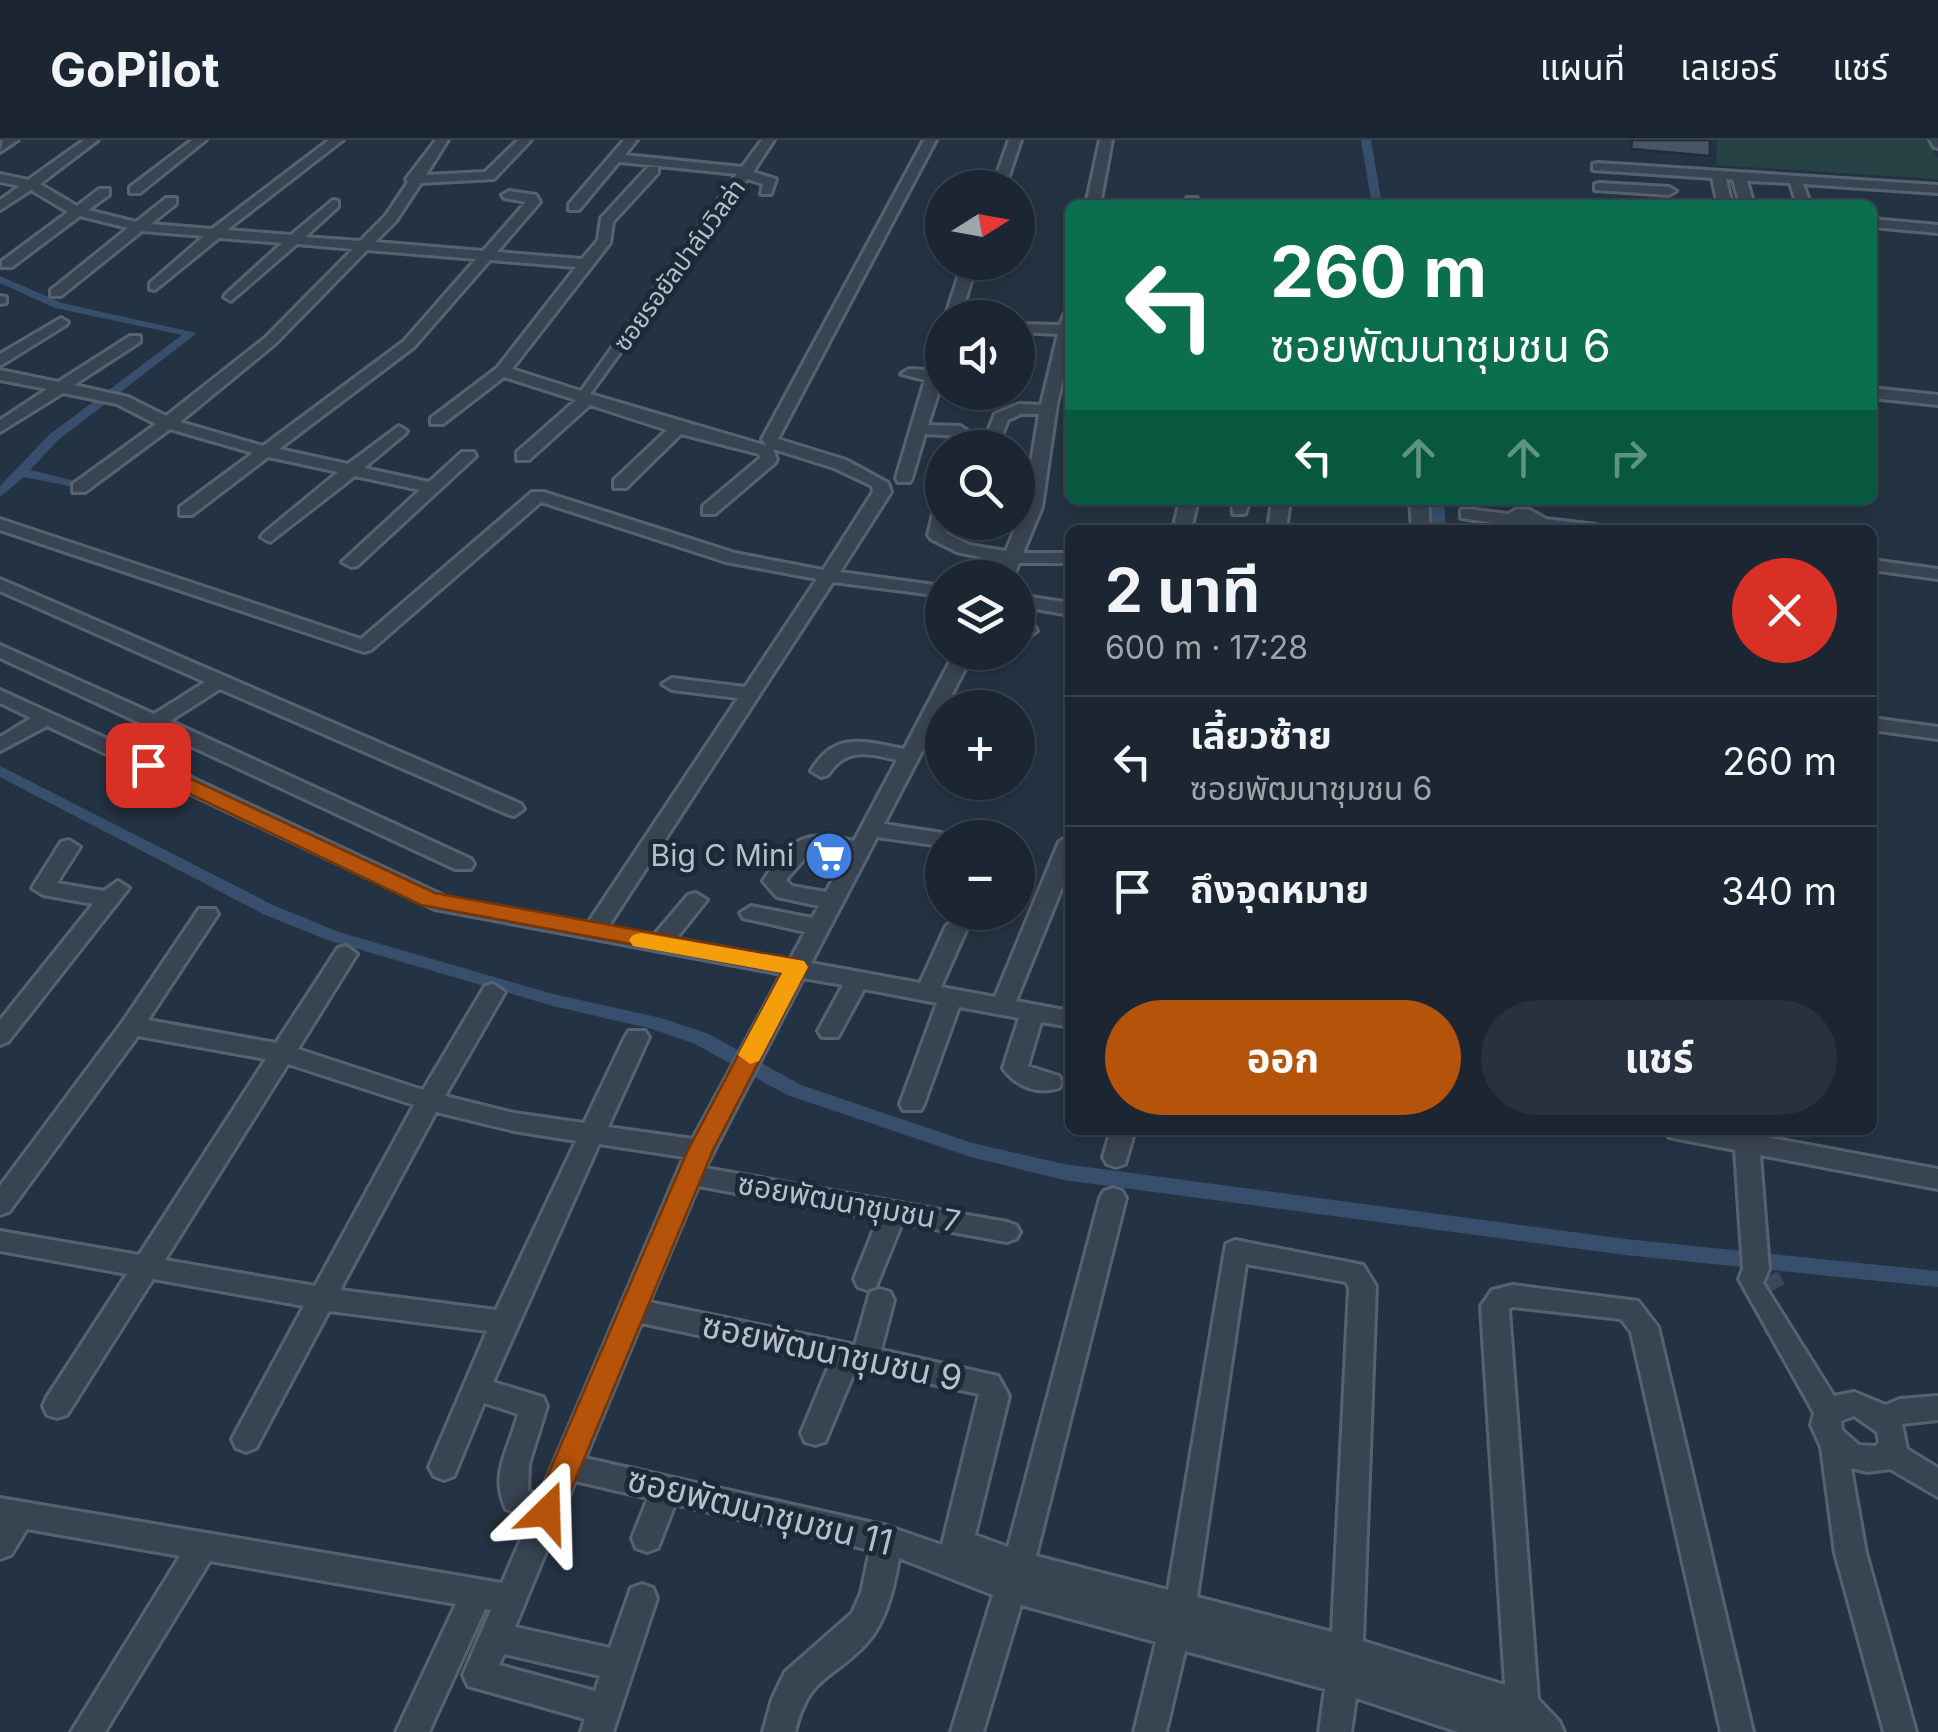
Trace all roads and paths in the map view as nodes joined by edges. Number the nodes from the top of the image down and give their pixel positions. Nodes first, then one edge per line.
1 (12, 140) edge
2 (92, 140) edge
3 (200, 140) edge
4 (336, 140) edge
5 (442, 140) edge
6 (525, 140) edge
7 (538, 140) edge
8 (630, 140) edge
9 (768, 140) edge
10 (930, 140) edge
11 (1015, 140) edge
12 (1106, 140) edge
13 (0, 148) edge
14 (617, 158) junction
15 (1598, 167) dead end
16 (513, 168) dead end
17 (653, 170) dead end
18 (1004, 170) edge
19 (1665, 172) junction
20 (746, 173) junction
21 (1718, 175) junction
22 (1739, 176) junction
23 (0, 178) edge
24 (413, 179) junction
25 (1795, 180) junction
26 (1843, 182) junction
27 (31, 184) junction
28 (1600, 187) dead end
29 (1938, 188) edge
30 (134, 190) dead end
31 (766, 191) dead end
32 (104, 192) dead end
33 (509, 195) dead end
34 (1670, 198) edge
35 (171, 200) dead end
36 (1094, 200) edge
37 (1724, 200) edge
38 (1745, 200) edge
39 (1802, 200) edge
40 (1850, 200) edge
41 (334, 204) dead end
42 (0, 206) edge
43 (574, 206) dead end
44 (78, 212) junction
45 (1920, 218) edge
46 (1877, 222) edge
47 (140, 227) junction
48 (214, 234) junction
49 (294, 241) junction
50 (363, 248) junction
51 (489, 256) junction
52 (6, 264) dead end
53 (587, 264) junction
54 (155, 286) dead end
55 (56, 293) dead end
56 (232, 297) dead end
57 (1038, 317) dead end
58 (61, 322) dead end
59 (1065, 327) edge
60 (1035, 328) edge
61 (1065, 328) edge
62 (135, 339) dead end
63 (1065, 356) edge
64 (0, 361) edge
65 (502, 370) junction
66 (909, 374) dead end
67 (0, 375) edge
68 (925, 375) edge
69 (1062, 385) edge
70 (60, 388) junction
71 (587, 394) junction
72 (1877, 394) edge
73 (1938, 400) edge
74 (926, 410) edge
75 (1048, 410) junction
76 (436, 422) dead end
77 (167, 423) junction
78 (0, 428) edge
79 (678, 428) junction
80 (919, 429) junction
81 (940, 430) edge
82 (996, 430) edge
83 (399, 431) dead end
84 (263, 450) junction
85 (468, 456) dead end
86 (523, 456) dead end
87 (1035, 456) edge
88 (1041, 456) junction
89 (352, 468) junction
90 (904, 478) dead end
91 (620, 484) dead end
92 (79, 488) dead end
93 (432, 488) junction
94 (709, 510) dead end
95 (186, 511) dead end
96 (1467, 514) dead end
97 (4, 519) edge
98 (1526, 525) edge
99 (270, 537) dead end
100 (942, 540) edge
101 (1014, 556) junction
102 (1065, 559) edge
103 (1012, 560) edge
104 (352, 562) dead end
105 (1879, 566) edge
106 (1938, 574) edge
107 (828, 576) junction
108 (0, 584) edge
109 (925, 589) edge
110 (1888, 591) dead end
111 (1035, 604) edge
112 (1065, 608) edge
113 (0, 650) edge
114 (955, 670) edge
115 (219, 681) junction
116 (672, 684) dead end
117 (750, 694) junction
118 (0, 696) edge
119 (46, 718) junction
120 (159, 720) junction
121 (1877, 725) edge
122 (1938, 733) edge
123 (0, 745) edge
124 (113, 748) junction
125 (910, 756) junction
126 (822, 771) dead end
127 (514, 809) dead end
128 (925, 838) edge
129 (865, 839) junction
130 (69, 846) dead end
131 (1065, 856) edge
132 (463, 864) dead end
133 (696, 900) dead end
134 (832, 901) junction
135 (752, 913) dead end
136 (207, 914) dead end
137 (818, 927) junction
138 (957, 930) edge
139 (594, 931) junction
140 (658, 944) junction
141 (346, 954) dead end
142 (796, 967) junction
143 (858, 979) junction
144 (492, 992) dead end
145 (939, 995) junction
146 (1002, 1007) junction
147 (1032, 1012) junction
148 (1065, 1019) edge
149 (132, 1026) junction
150 (830, 1031) dead end
151 (0, 1036) edge
152 (637, 1037) dead end
153 (282, 1053) junction
154 (1050, 1082) dead end
155 (429, 1101) junction
156 (912, 1104) dead end
157 (590, 1132) junction
158 (1122, 1135) edge
159 (1702, 1135) edge
160 (1808, 1143) edge
161 (1746, 1144) junction
162 (1116, 1157) dead end
163 (696, 1163) junction
164 (1938, 1179) edge
165 (1113, 1198) dead end
166 (0, 1204) edge
167 (894, 1212) junction
168 (1007, 1232) dead end
169 (0, 1241) edge
170 (147, 1268) junction
171 (325, 1299) junction
172 (632, 1310) junction
173 (504, 1322) junction
174 (856, 1357) junction
175 (489, 1393) dead end
176 (57, 1406) dead end
177 (1938, 1408) edge
178 (1832, 1409) junction
179 (1884, 1420) junction
180 (815, 1433) dead end
181 (246, 1440) dead end
182 (1835, 1445) junction
183 (1890, 1453) junction
184 (566, 1466) junction
185 (444, 1467) dead end
186 (1938, 1484) edge
187 (668, 1488) junction
188 (547, 1512) junction
189 (10, 1513) edge
190 (647, 1538) dead end
191 (887, 1540) junction
192 (204, 1544) junction
193 (0, 1545) edge
194 (955, 1552) junction
195 (1015, 1576) junction
196 (478, 1591) junction
197 (642, 1598) dead end
198 (511, 1599) junction
199 (1177, 1621) junction
200 (494, 1637) junction
201 (620, 1665) junction
202 (1345, 1665) junction
203 (601, 1721) edge
204 (1516, 1724) edge
205 (87, 1732) edge
206 (412, 1732) edge
207 (779, 1732) edge
208 (967, 1732) edge
209 (1150, 1732) edge
210 (1335, 1732) edge
211 (1548, 1732) edge
212 (1737, 1732) edge
213 (1900, 1732) edge

1 - 13 street
2 - 27 street
3 - 30 street
4 - 48 street
5 - 24 street
6 - 24 street
7 - 16 street
8 - 14 street
9 - 20 street, ซอยรอยัลปาล์มวิลล่า
10 - 107 street
11 - 18 street
12 - 36 street
14 - 20 street
14 - 43 street
15 - 19 street
17 - 53 street
19 - 21 street
19 - 34 street
20 - 31 street
20 - 71 street, ซอยรอยัลปาล์มวิลล่า
21 - 22 street
21 - 37 street
22 - 25 street
22 - 38 street
23 - 27 street
24 - 50 street
25 - 26 street
25 - 39 street
26 - 40 street
26 - 45 street
27 - 42 street
27 - 44 street
28 - 34 street
29 - 45 street
32 - 44 street
33 - 51 street
35 - 47 street
41 - 49 street
44 - 47 street
44 - 52 street
45 - 46 street
47 - 48 street
47 - 55 street
48 - 49 street
48 - 54 street
49 - 50 street
49 - 56 street
50 - 51 street
50 - 77 street
51 - 53 street
51 - 84 street
53 - 65 street
57 - 59 street
58 - 64 street
60 - 61 street
62 - 70 street
63 - 69 street
65 - 71 street
65 - 76 street
66 - 68 street
67 - 70 street
69 - 75 street
70 - 77 street
70 - 78 street
71 - 79 street
71 - 86 street, ซอยรอยัลปาล์มวิลล่า
72 - 73 street
74 - 80 street
75 - 82 street
75 - 88 street
77 - 84 street
77 - 92 street
79 - 91 street
79 - 94 street
80 - 81 street
80 - 90 street
83 - 89 street
84 - 89 street
84 - 95 street
85 - 93 street
87 - 88 street
88 - 101 street
89 - 93 street
89 - 99 street
93 - 104 street
96 - 98 street
97 - 107 street
100 - 101 street
101 - 102 street
101 - 103 street
105 - 106 street
105 - 110 street
107 - 109 street
107 - 117 street
108 - 115 street
111 - 112 street
113 - 120 street
114 - 125 street
115 - 120 street
115 - 127 street
116 - 117 street
117 - 139 street
118 - 119 street
119 - 123 street
119 - 124 street
120 - 124 street
120 - 132 street
121 - 122 street
124 - 139 street
125 - 126 street
125 - 129 street
128 - 129 street
129 - 134 street
129 - 134 street
130 - 151 street
131 - 146 street
133 - 140 street
134 - 137 street
135 - 137 street
136 - 149 street
137 - 142 street
138 - 145 street
139 - 140 street
140 - 142 street
141 - 153 street
142 - 143 street
142 - 163 street
143 - 145 street
143 - 150 street
144 - 155 street
145 - 146 street
145 - 156 street
146 - 147 street
147 - 148 street
147 - 154 street
149 - 153 street, ซอยพัฒนาชุมชน 7
149 - 166 street
152 - 157 street
153 - 155 street, ซอยพัฒนาชุมชน 7
153 - 170 street
155 - 157 street, ซอยพัฒนาชุมชน 7
155 - 171 street
157 - 163 street, ซอยพัฒนาชุมชน 7
157 - 173 street
158 - 162 street
159 - 161 street
160 - 161 street
160 - 164 street
161 - 178 street
163 - 167 street, ซอยพัฒนาชุมชน 7
163 - 172 street
165 - 195 street
167 - 168 street, ซอยพัฒนาชุมชน 7
167 - 174 street
169 - 170 street
170 - 171 street
170 - 176 street
171 - 173 street
171 - 181 street
172 - 174 street, ซอยพัฒนาชุมชน 9
172 - 184 street
173 - 185 street
174 - 180 street
174 - 194 street, ซอยพัฒนาชุมชน 9
175 - 188 street
177 - 179 street
178 - 179 street
178 - 182 street
179 - 183 street
182 - 183 street
182 - 213 street
183 - 186 street
184 - 187 street, ซอยพัฒนาชุมชน 11
184 - 188 street
187 - 190 street
187 - 191 street, ซอยพัฒนาชุมชน 11
188 - 198 street
189 - 192 street
189 - 193 street
191 - 194 street, ซอยพัฒนาชุมชน 11
191 - 207 street
192 - 196 street
192 - 205 street
194 - 195 street, ซอยพัฒนาชุมชน 11
195 - 199 street, ซอยพัฒนาชุมชน 11
195 - 208 street
196 - 198 street
196 - 206 street
197 - 201 street
198 - 200 street
199 - 202 street, ซอยพัฒนาชุมชน 11
199 - 202 street
199 - 209 street
200 - 201 street
200 - 203 street
201 - 203 street
202 - 204 street, ซอยพัฒนาชุมชน 11
202 - 210 street
204 - 211 street
204 - 212 street

